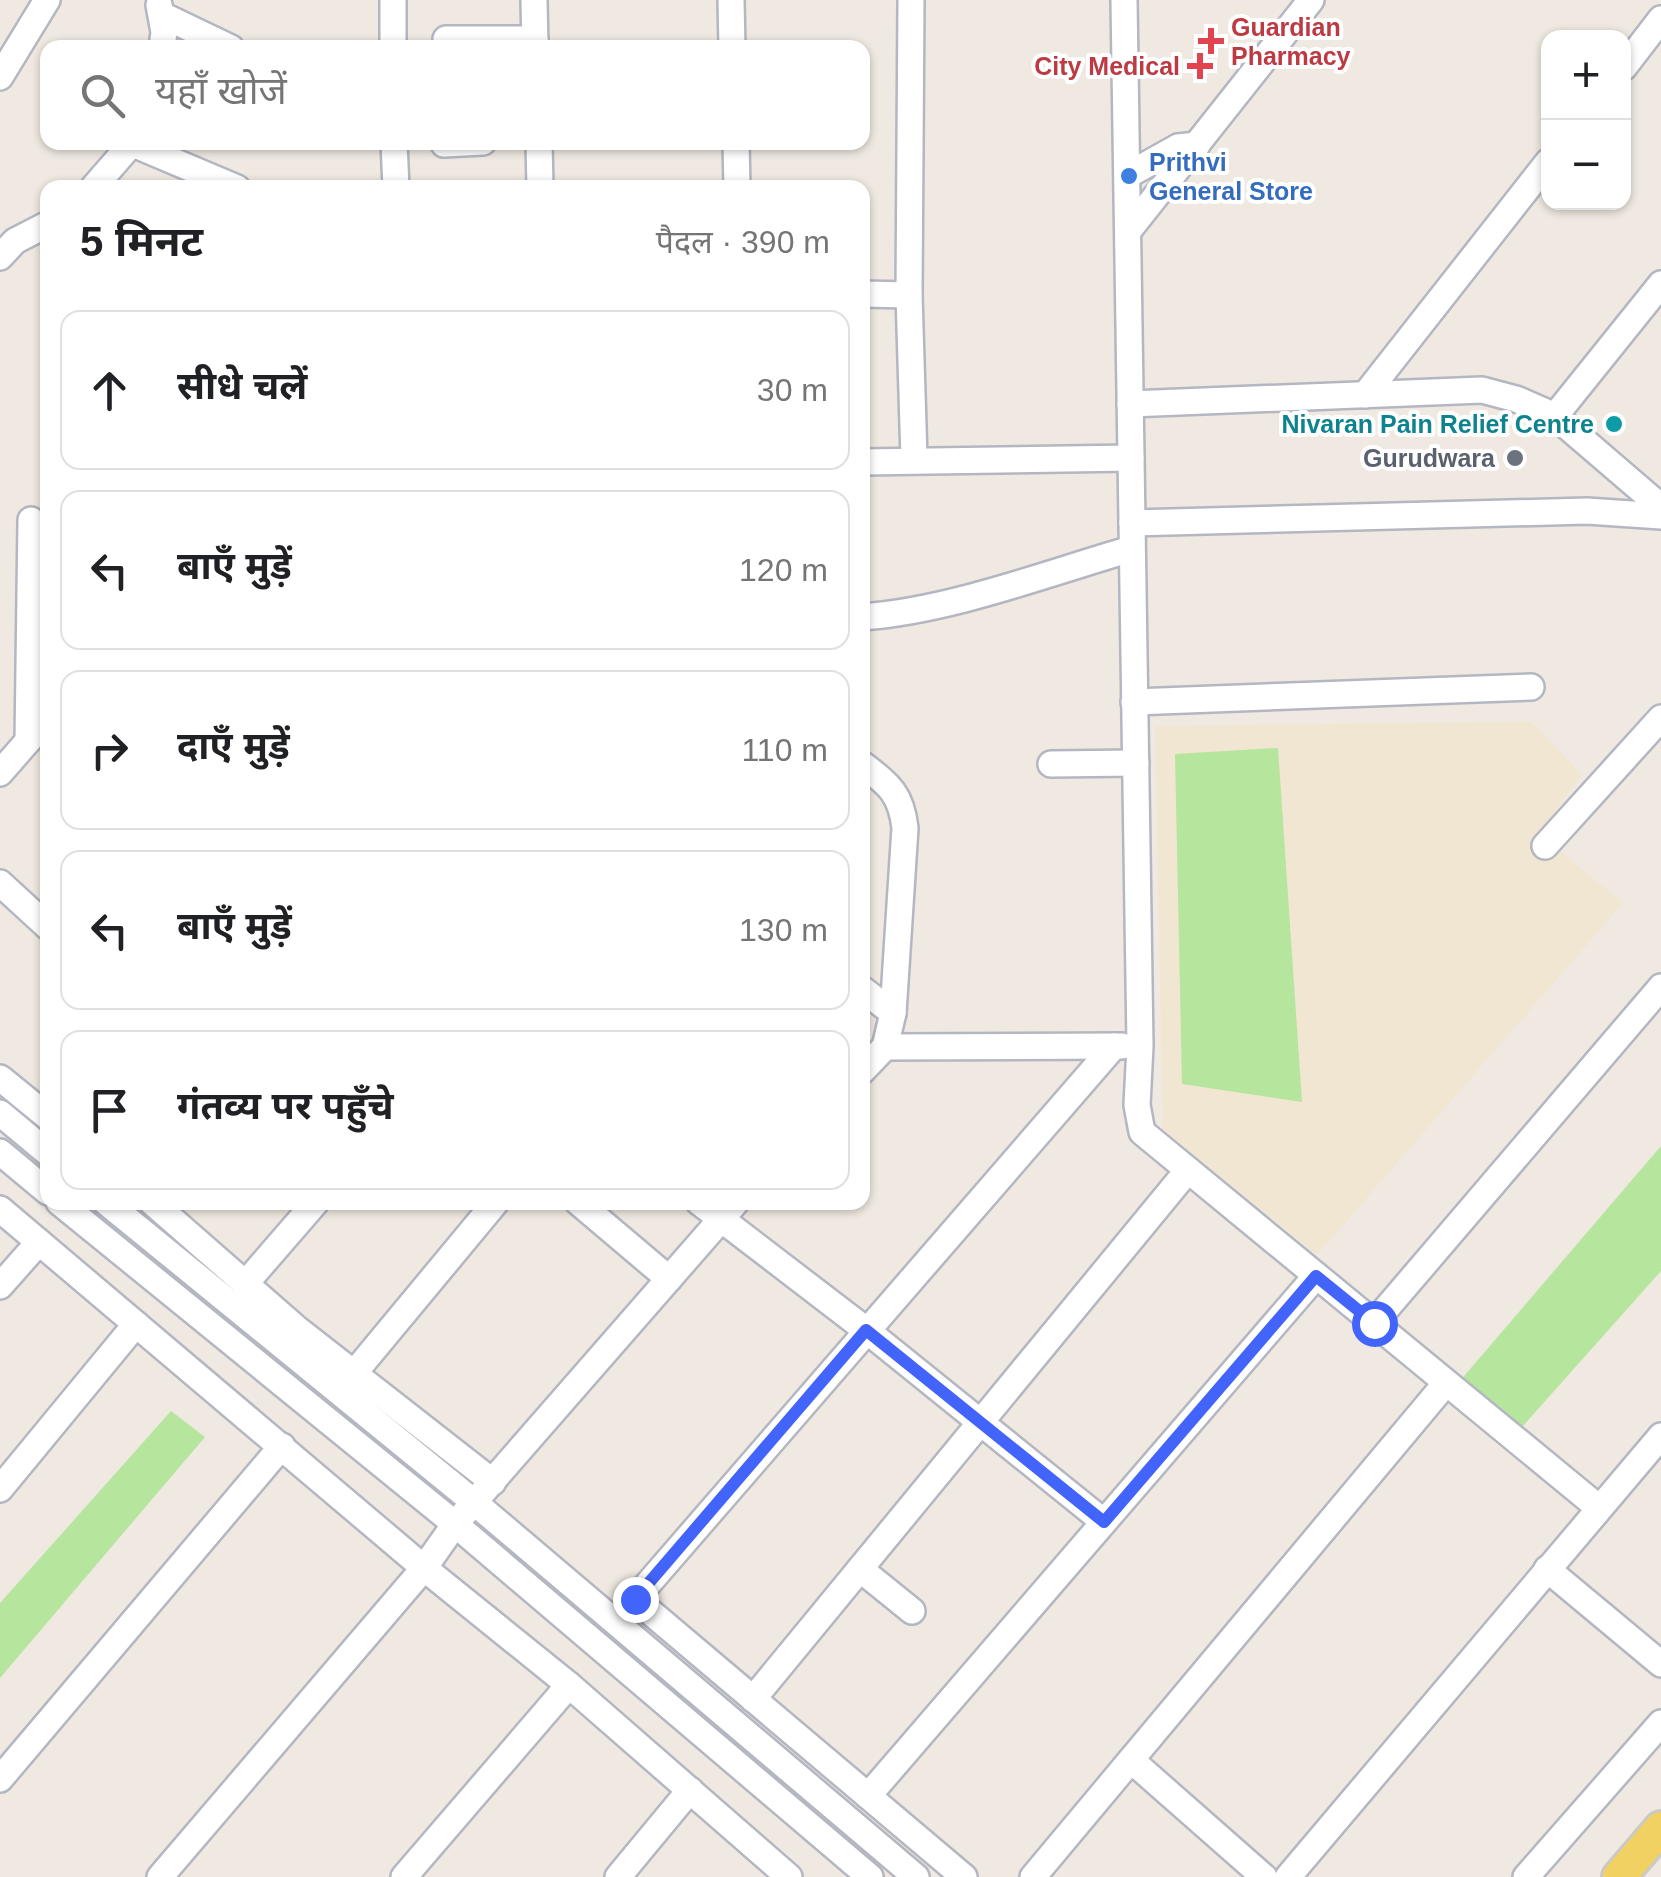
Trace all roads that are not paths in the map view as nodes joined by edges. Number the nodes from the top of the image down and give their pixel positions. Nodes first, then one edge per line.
1 (47, 0) edge
2 (393, 0) edge
3 (534, 0) edge
4 (730, 0) edge
5 (911, 0) edge
6 (1124, 0) edge
7 (1311, 0) edge
8 (160, 8) edge
9 (1661, 19) edge
10 (446, 39) dead end
11 (162, 40) edge
12 (217, 40) edge
13 (393, 40) edge
14 (468, 40) edge
15 (535, 40) edge
16 (732, 40) edge
17 (1631, 57) edge
18 (0, 77) edge
19 (1197, 145) junction
20 (127, 150) edge
21 (147, 150) edge
22 (394, 150) edge
23 (539, 150) edge
24 (736, 150) edge
25 (1541, 171) edge
26 (1128, 175) junction
27 (100, 180) edge
28 (205, 180) edge
29 (396, 180) edge
30 (540, 180) edge
31 (737, 180) edge
32 (40, 228) edge
33 (1130, 230) junction
34 (5, 245) edge
35 (1661, 284) edge
36 (870, 294) edge
37 (909, 295) junction
38 (1365, 394) junction
39 (1130, 404) junction
40 (1555, 416) junction
41 (1131, 458) junction
42 (914, 460) junction
43 (870, 462) edge
44 (1661, 507) edge
45 (1661, 516) edge
46 (31, 520) dead end
47 (1132, 536) junction
48 (39, 562) edge
49 (870, 616) edge
50 (1531, 687) dead end
51 (1134, 702) junction
52 (1661, 718) edge
53 (40, 727) edge
54 (28, 741) junction
55 (1051, 764) dead end
56 (1136, 764) junction
57 (870, 770) edge
58 (0, 773) edge
59 (1545, 846) dead end
60 (0, 883) edge
61 (40, 920) edge
62 (1661, 987) edge
63 (870, 995) edge
64 (892, 1013) junction
65 (1127, 1046) junction
66 (886, 1047) junction
67 (870, 1063) edge
68 (0, 1078) edge
69 (40, 1107) edge
70 (0, 1113) edge
71 (40, 1146) edge
72 (0, 1152) edge
73 (1188, 1170) junction
74 (40, 1185) edge
75 (0, 1209) edge
76 (70, 1210) edge
77 (116, 1210) edge
78 (161, 1210) edge
79 (309, 1210) edge
80 (489, 1210) edge
81 (588, 1210) edge
82 (728, 1211) edge
83 (40, 1242) junction
84 (1316, 1276) junction
85 (669, 1278) junction
86 (245, 1284) junction
87 (0, 1286) edge
88 (1374, 1323) junction
89 (136, 1324) junction
90 (866, 1330) junction
91 (354, 1372) junction
92 (1446, 1383) junction
93 (980, 1422) junction
94 (1661, 1436) edge
95 (282, 1446) junction
96 (493, 1482) junction
97 (0, 1489) edge
98 (475, 1502) junction
99 (1599, 1508) junction
100 (1104, 1522) junction
101 (455, 1524) junction
102 (424, 1568) junction
103 (1548, 1568) junction
104 (860, 1569) junction
105 (912, 1610) dead end
106 (1661, 1664) edge
107 (569, 1685) junction
108 (753, 1699) junction
109 (1661, 1723) edge
110 (1130, 1760) junction
111 (0, 1779) edge
112 (690, 1790) junction
113 (868, 1796) junction
114 (1661, 1828) edge
115 (160, 1877) edge
116 (404, 1877) edge
117 (618, 1877) edge
118 (789, 1877) edge
119 (870, 1877) edge
120 (916, 1877) edge
121 (964, 1877) edge
122 (1033, 1877) edge
123 (1264, 1877) edge
124 (1288, 1877) edge
125 (1526, 1877) edge
126 (1619, 1877) edge

1 - 18 street
2 - 13 street
3 - 15 street
4 - 16 street
5 - 37 street
6 - 26 street
7 - 19 street
8 - 11 street
8 - 12 street
9 - 17 street
10 - 14 street
19 - 26 street
19 - 33 street
20 - 27 street
21 - 28 street
22 - 29 street
23 - 30 street
24 - 31 street
25 - 38 street
26 - 33 street
32 - 34 street
33 - 39 street
35 - 40 street
36 - 37 street
37 - 42 street
38 - 39 street
38 - 40 street
39 - 41 street
40 - 44 street
41 - 42 street
41 - 47 street
42 - 43 street
45 - 47 street
46 - 48 street
47 - 49 street
47 - 51 street
48 - 54 street
50 - 51 street
51 - 56 street
52 - 59 street
53 - 54 street
54 - 58 street
55 - 56 street
56 - 65 street
57 - 64 street
60 - 61 street
62 - 88 street
63 - 64 street
64 - 66 street
65 - 66 street
65 - 73 street
65 - 90 street
66 - 67 street
68 - 69 street
70 - 71 street
72 - 74 street
73 - 84 street
73 - 93 street
75 - 83 street
76 - 101 street
77 - 98 street
78 - 86 street
79 - 86 street
80 - 91 street
81 - 85 street
82 - 85 street
82 - 90 street
83 - 87 street
83 - 89 street
84 - 88 street
84 - 100 street
85 - 96 street
86 - 91 street
88 - 92 street
89 - 95 street
89 - 97 street
90 - 93 street
90 - 108 street
91 - 96 street
92 - 99 street
92 - 110 street
93 - 100 street
93 - 104 street
94 - 99 street
95 - 102 street
95 - 111 street
96 - 98 street
98 - 101 street
98 - 120 street
99 - 103 street
100 - 113 street
101 - 102 street
101 - 119 street
102 - 107 street
102 - 115 street
103 - 106 street
103 - 124 street
104 - 105 street
104 - 108 street
107 - 112 street
107 - 116 street
108 - 113 street
109 - 125 street
110 - 122 street
110 - 123 street
112 - 117 street
112 - 118 street
113 - 121 street
114 - 126 main road

